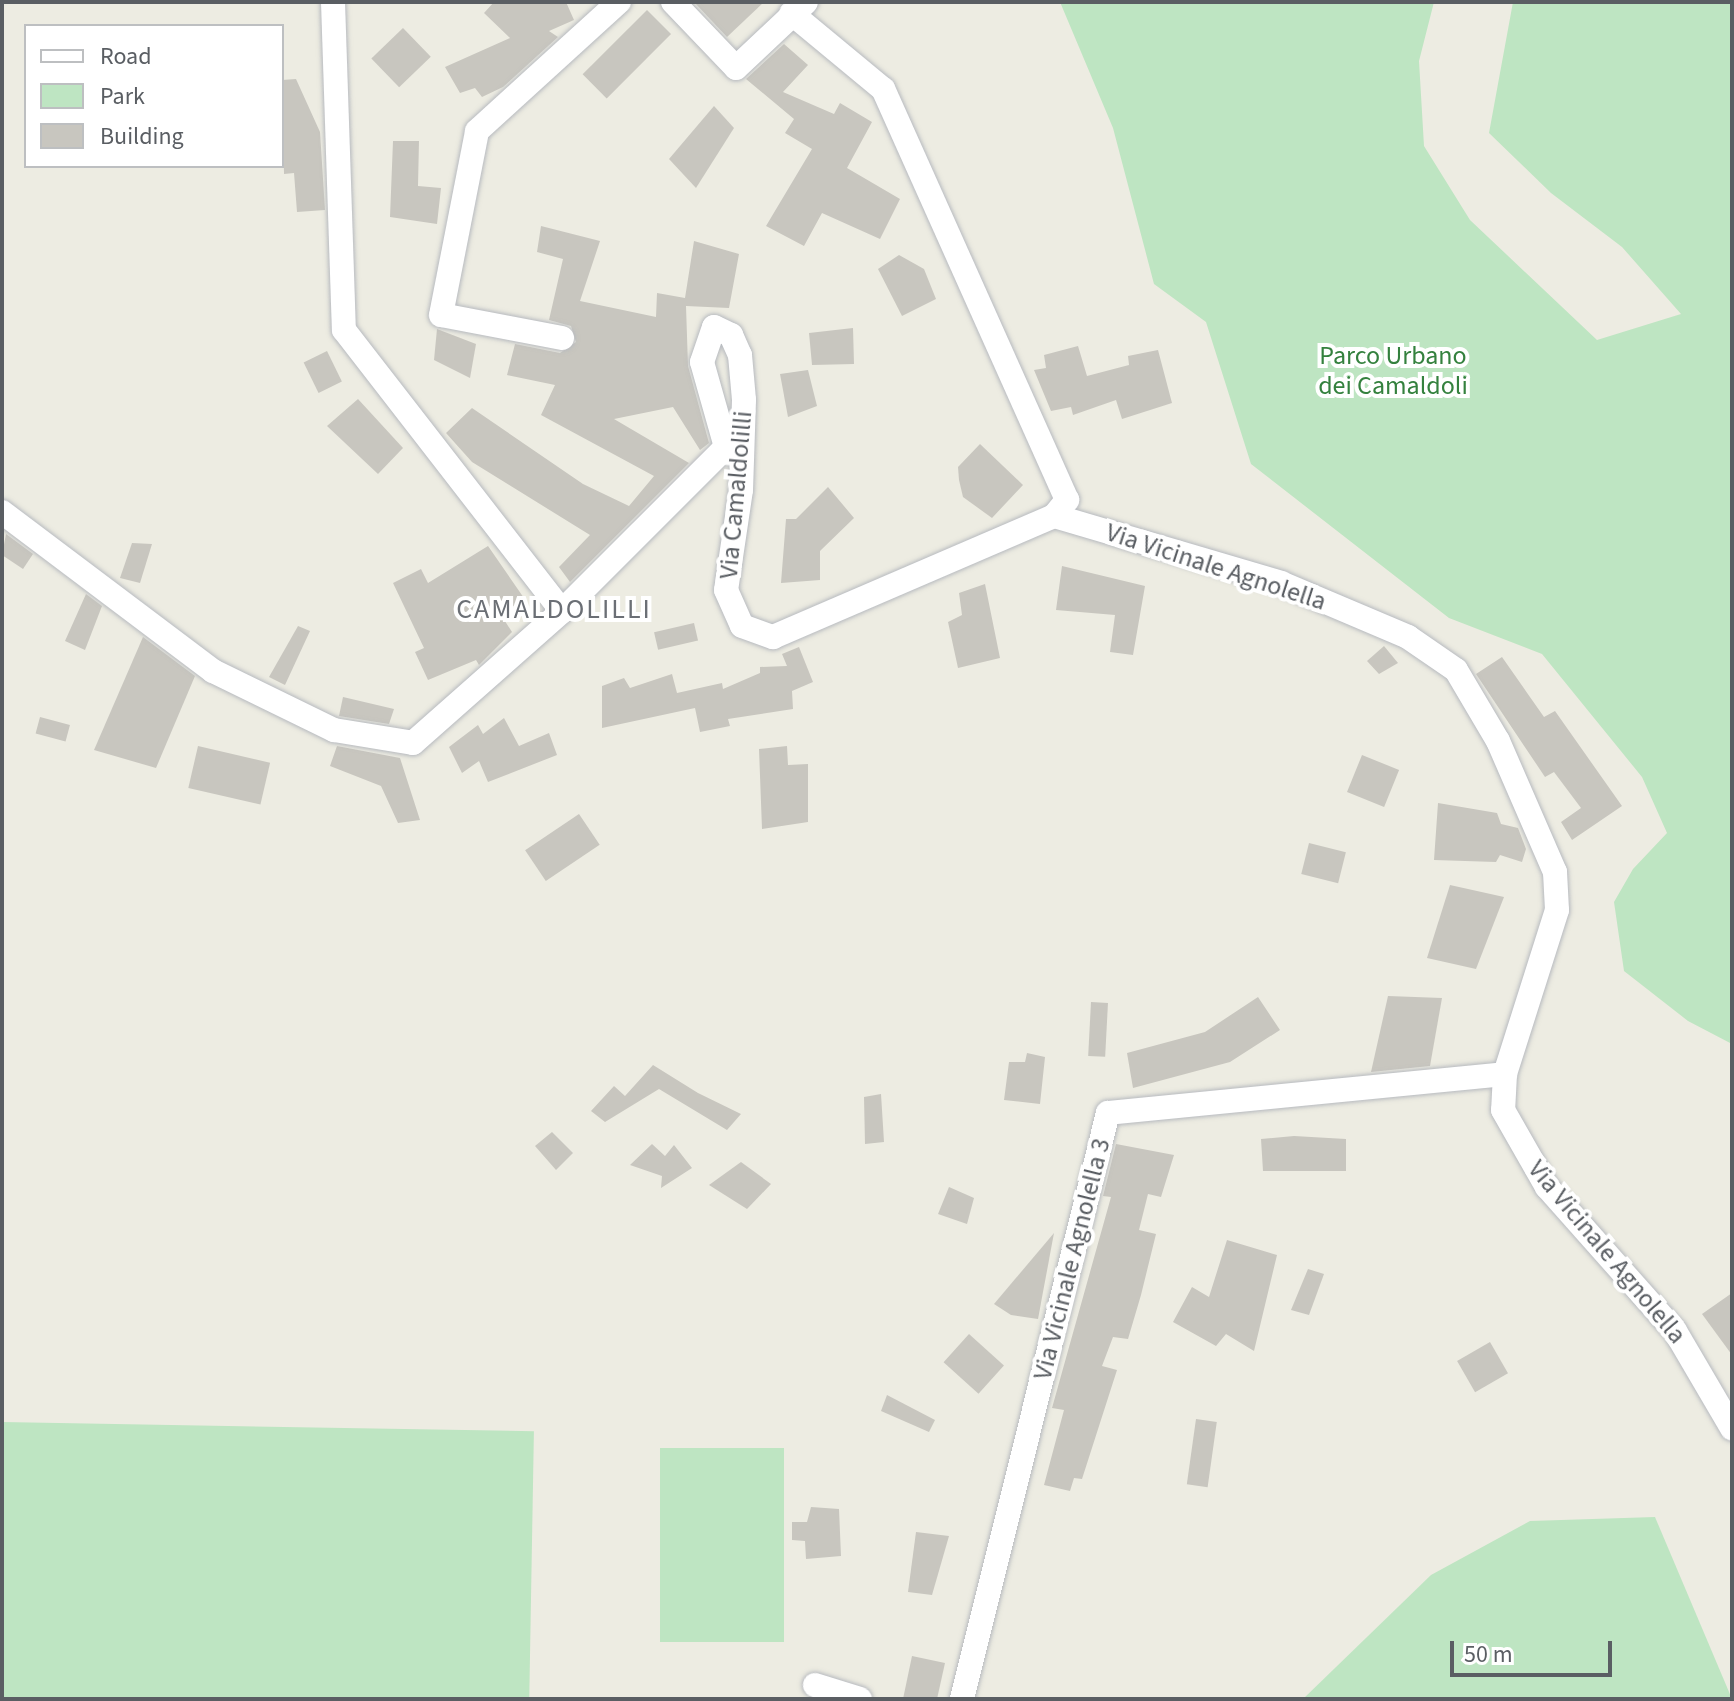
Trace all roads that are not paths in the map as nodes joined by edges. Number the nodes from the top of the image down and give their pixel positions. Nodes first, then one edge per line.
1 (333, 2) edge
2 (619, 2) edge
3 (673, 2) edge
4 (799, 8) edge
5 (562, 338) dead end
6 (2, 512) edge
7 (1054, 516) junction
8 (562, 611) junction
9 (1505, 1074) junction
10 (1732, 1428) edge
11 (815, 1685) dead end
12 (860, 1699) edge
13 (962, 1699) edge

1 - 8 street
2 - 5 street
3 - 4 street
4 - 7 street
6 - 8 street, Via Camaldolilli
7 - 8 street, Via Camaldolilli
7 - 9 street, Via Vicinale Agnolella
9 - 10 street, Via Vicinale Agnolella
9 - 13 street, Via Vicinale Agnolella 3
11 - 12 street

